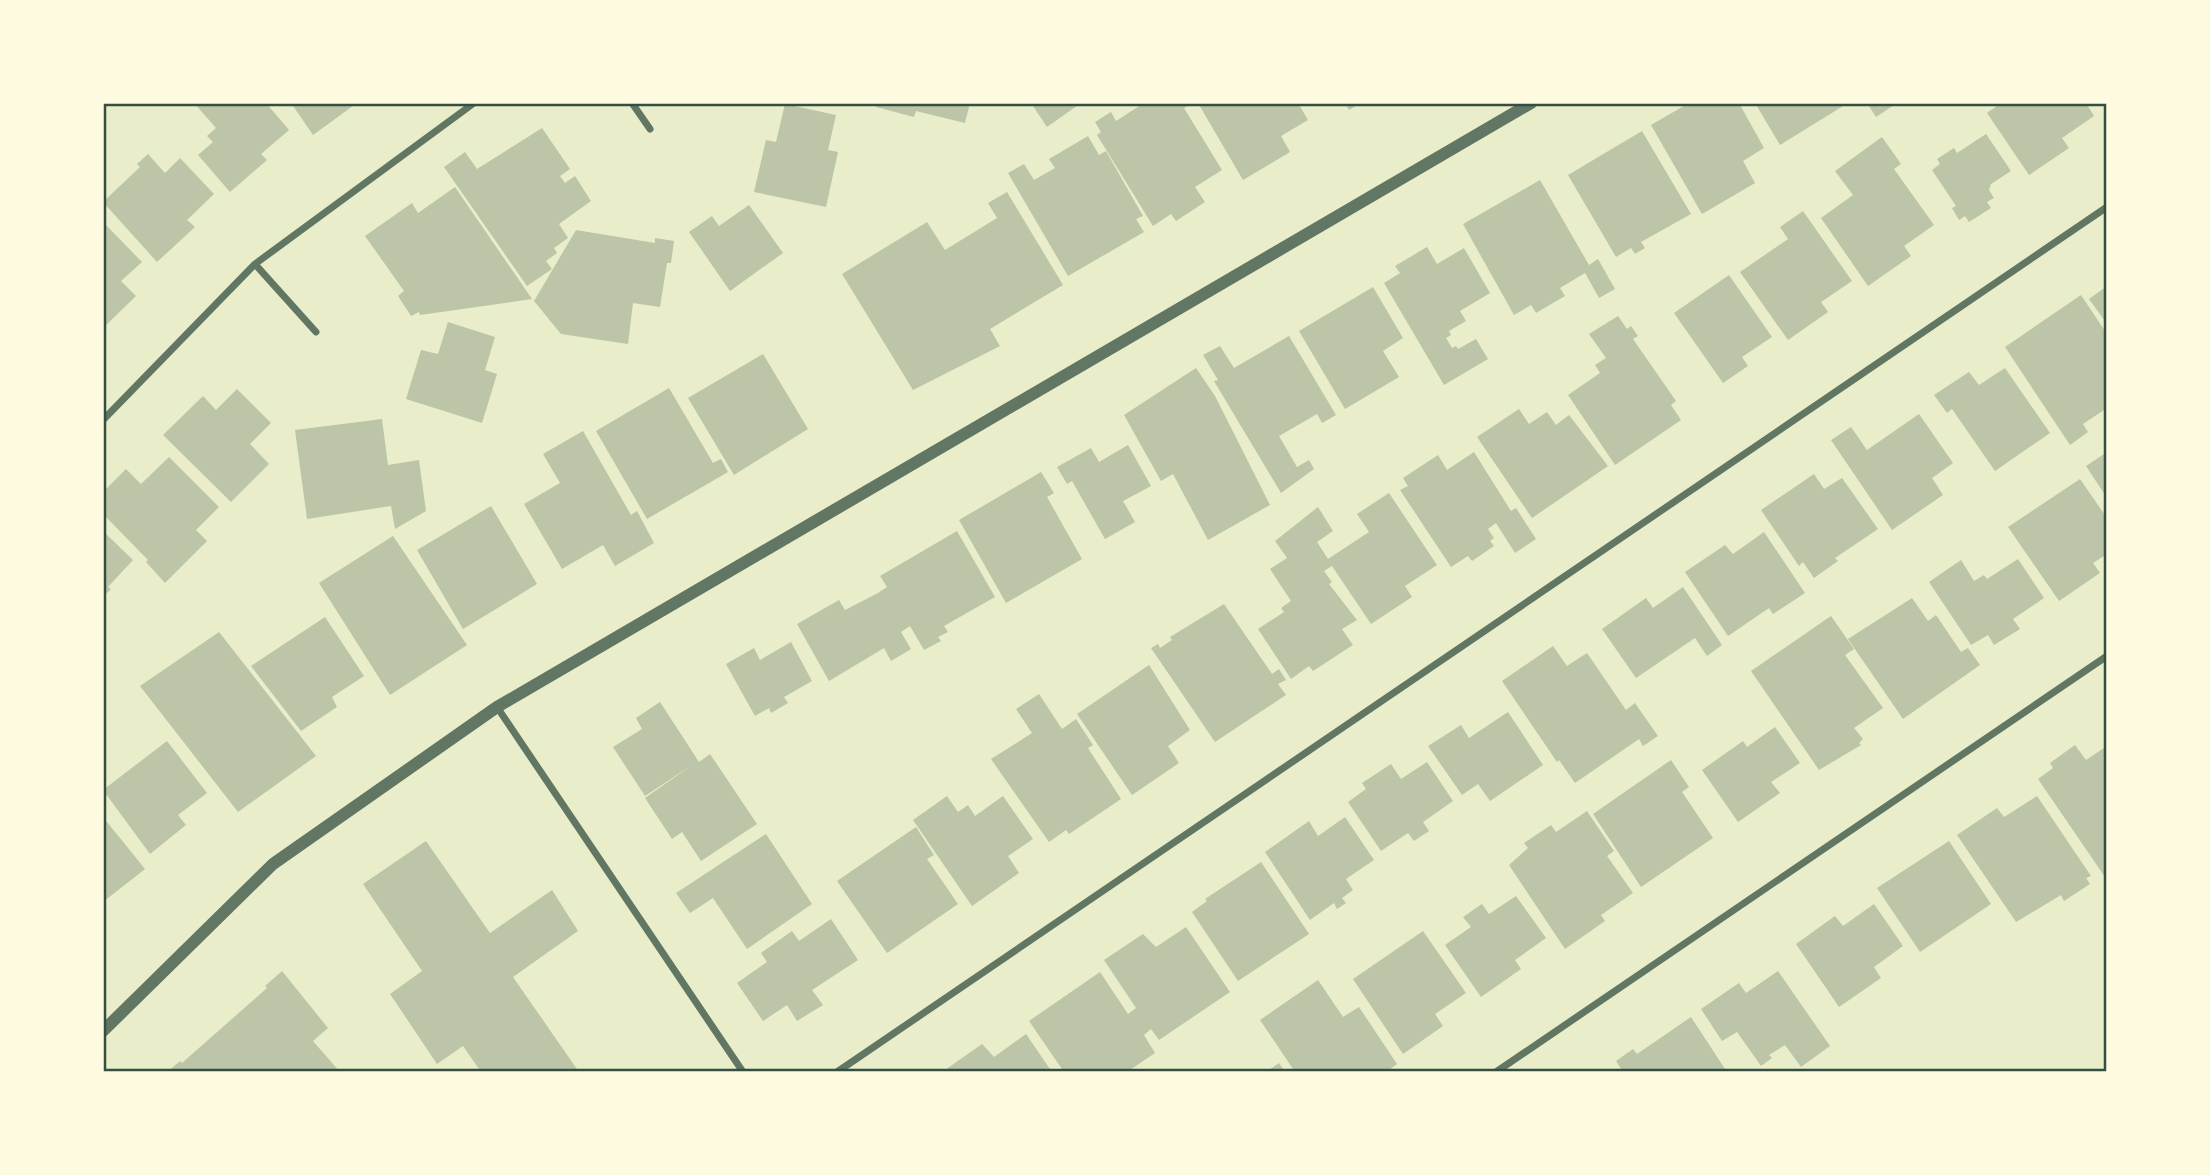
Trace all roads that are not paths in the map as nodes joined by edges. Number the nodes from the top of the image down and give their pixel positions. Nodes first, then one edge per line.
1 (474, 103) edge
2 (632, 103) edge
3 (1524, 105) edge
4 (650, 129) dead end
5 (2107, 207) edge
6 (255, 264) junction
7 (316, 332) dead end
8 (103, 420) edge
9 (2107, 656) edge
10 (497, 707) junction
11 (103, 1031) edge
12 (743, 1072) edge
13 (837, 1072) edge
14 (1496, 1072) edge

1 - 6 street
2 - 4 street
3 - 10 street
5 - 13 street
6 - 7 street
6 - 8 street
9 - 14 street
10 - 11 street
10 - 12 street

